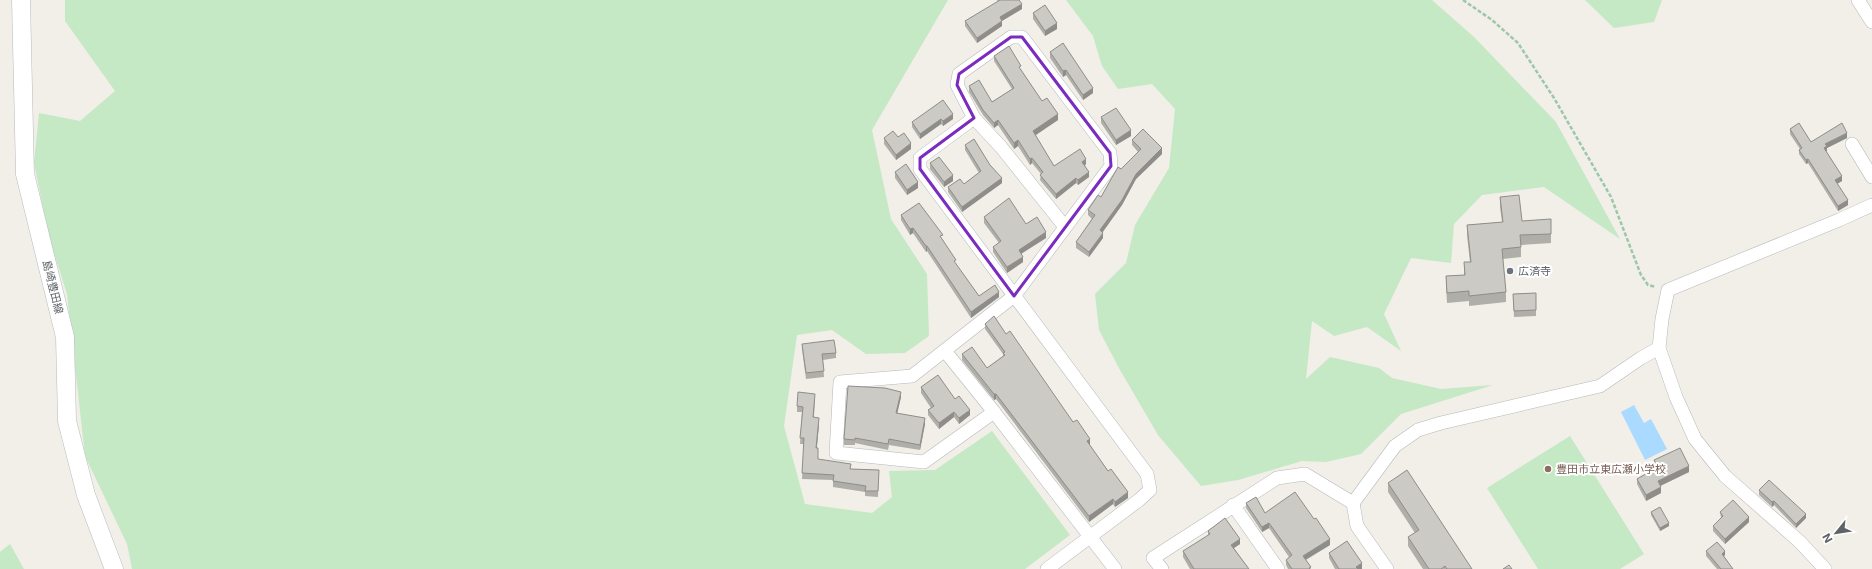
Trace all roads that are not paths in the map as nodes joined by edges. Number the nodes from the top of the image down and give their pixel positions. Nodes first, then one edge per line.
1 (21, 0) edge
2 (1858, 0) edge
3 (1872, 22) edge
4 (974, 118) junction
5 (1852, 144) dead end
6 (1872, 177) edge
7 (1872, 205) edge
8 (1065, 227) junction
9 (1014, 296) junction
10 (1659, 348) junction
11 (945, 351) junction
12 (994, 412) junction
13 (1353, 504) junction
14 (1233, 505) junction
15 (1089, 536) junction
16 (114, 569) edge
17 (1046, 569) edge
18 (1115, 569) edge
19 (1162, 569) edge
20 (1278, 569) edge
21 (1387, 569) edge
22 (1824, 569) edge

1 - 16 main road, 島崎豊田線
2 - 3 street
4 - 8 street
4 - 8 street
4 - 9 street
5 - 6 street
7 - 10 street
8 - 9 street
9 - 11 street
9 - 15 street
10 - 13 street
10 - 22 street
11 - 12 street
11 - 12 street
12 - 15 street
13 - 14 street
13 - 21 street
14 - 19 street
14 - 20 street
15 - 17 street
15 - 18 street

